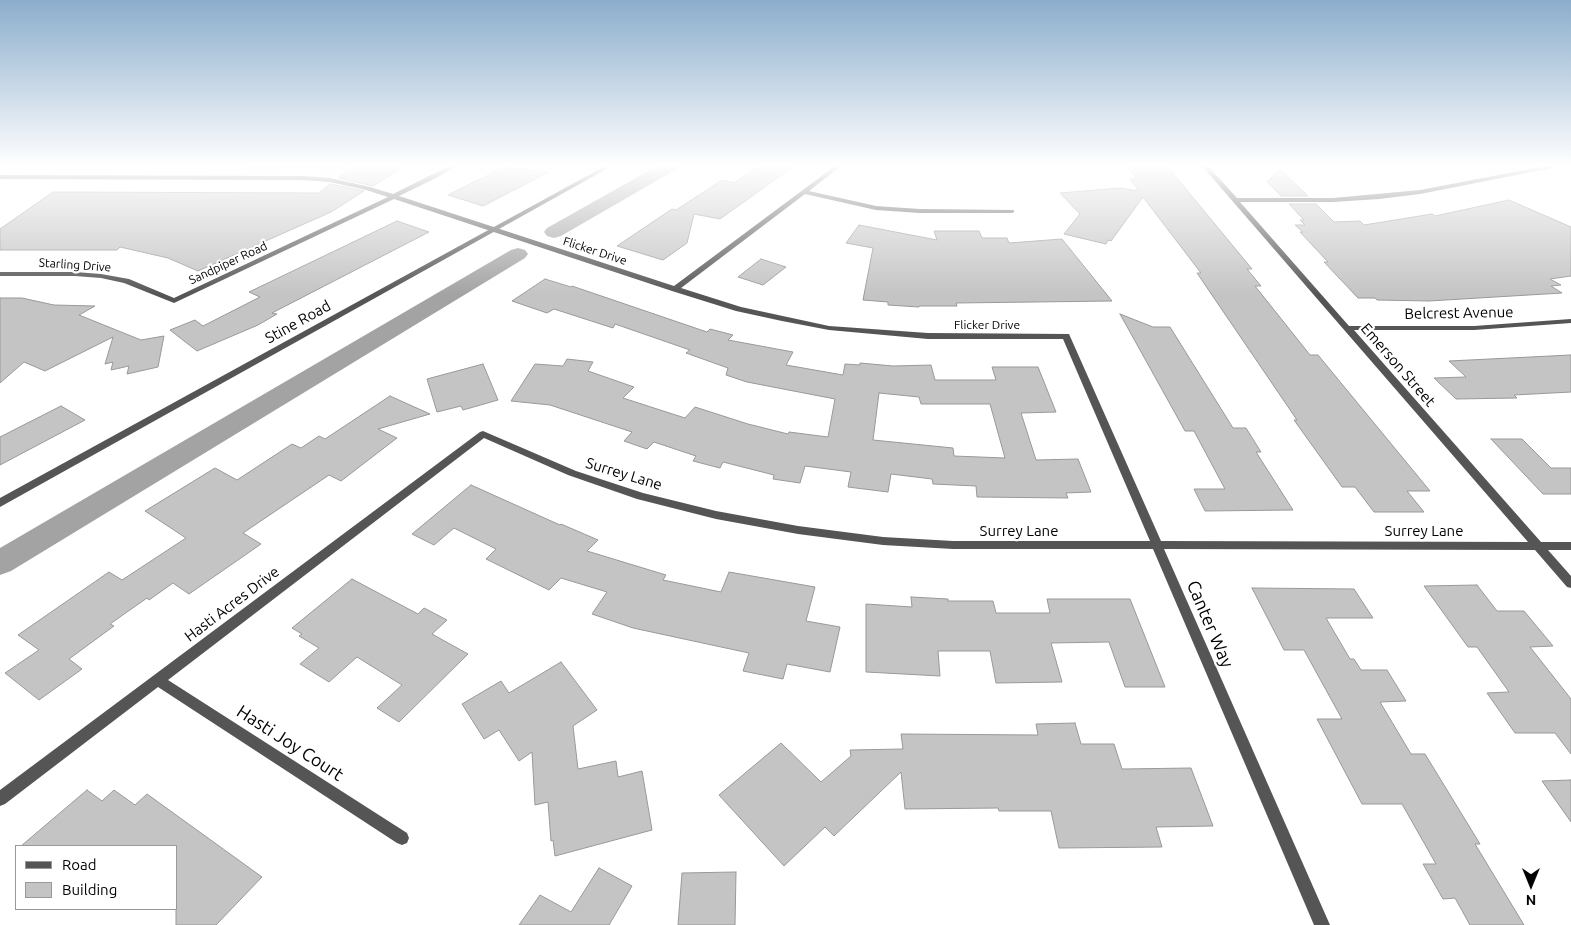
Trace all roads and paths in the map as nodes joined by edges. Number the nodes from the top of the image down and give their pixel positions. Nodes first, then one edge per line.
1 (368, 209) edge
2 (431, 209) edge
3 (531, 209) edge
4 (781, 209) edge
5 (893, 209) edge
6 (1244, 209) edge
7 (1012, 211) dead end
8 (494, 230) junction
9 (0, 274) edge
10 (676, 289) junction
11 (174, 301) joint
12 (1571, 321) edge
13 (1348, 328) junction
14 (1066, 336) joint
15 (483, 434) joint
16 (0, 504) edge
17 (1157, 546) junction
18 (1538, 546) junction
19 (1571, 546) edge
20 (1571, 584) edge
21 (158, 680) junction
22 (0, 799) edge
23 (402, 838) dead end
24 (1322, 925) edge

1 - 11 street, Sandpiper Road
2 - 8 street, Flicker Drive
3 - 8 street, Stine Road
4 - 10 street
5 - 7 street
6 - 13 street, Emerson Street
8 - 10 street, Flicker Drive
8 - 16 street, Stine Road
9 - 11 street, Starling Drive
10 - 14 street, Flicker Drive
12 - 13 street, Belcrest Avenue
13 - 18 street, Emerson Street
14 - 17 street, Canter Way
15 - 17 street, Surrey Lane
15 - 21 street, Hasti Acres Drive
17 - 18 street, Surrey Lane
17 - 24 street, Canter Way
18 - 19 street, Surrey Lane
18 - 20 street, Emerson Street
21 - 22 street, Hasti Acres Drive
21 - 23 street, Hasti Joy Court

